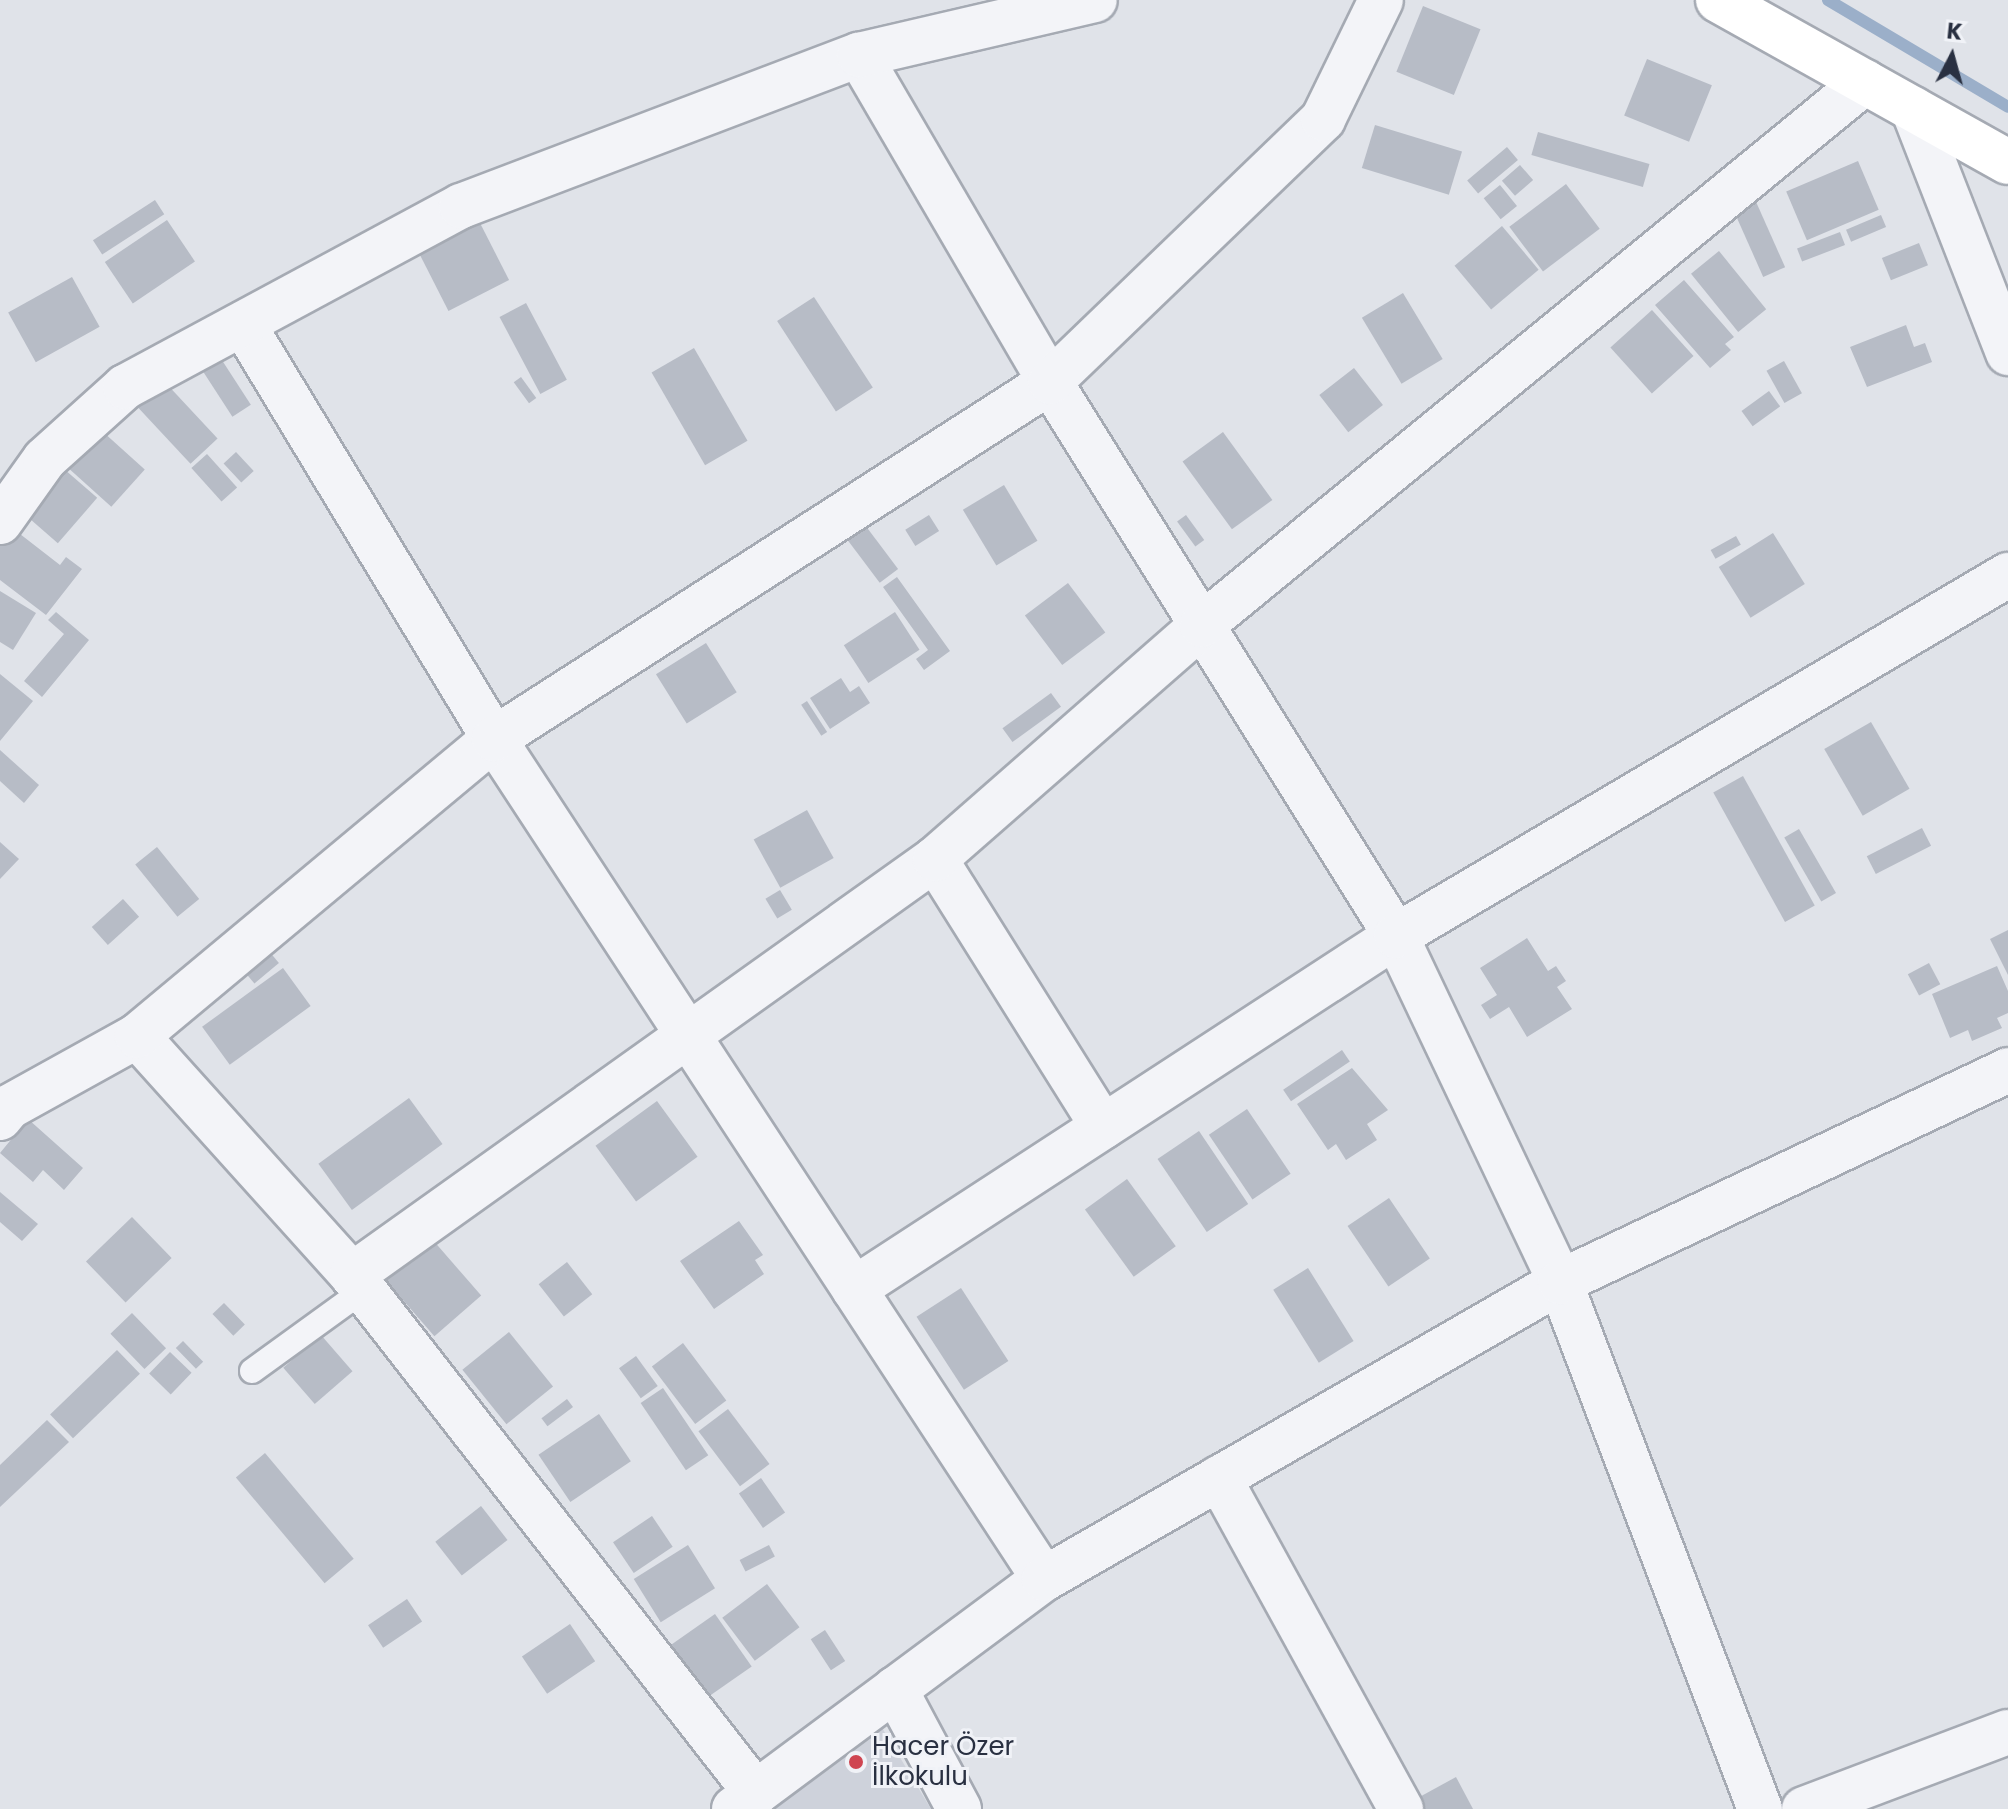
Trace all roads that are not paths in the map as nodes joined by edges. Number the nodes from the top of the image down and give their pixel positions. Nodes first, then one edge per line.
1 (1095, 0) edge
2 (1381, 0) edge
3 (1718, 0) edge
4 (859, 55) junction
5 (1865, 82) junction
6 (1913, 109) junction
7 (2008, 162) edge
8 (243, 324) junction
9 (2008, 353) edge
10 (1050, 382) junction
11 (0, 522) edge
12 (2008, 575) edge
13 (1202, 625) junction
14 (494, 739) junction
15 (935, 859) junction
16 (1396, 936) junction
17 (137, 1036) junction
18 (689, 1038) junction
19 (2008, 1070) edge
20 (0, 1118) edge
21 (1103, 1127) junction
22 (358, 1282) junction
23 (1560, 1282) junction
24 (854, 1289) junction
25 (252, 1371) dead end
26 (1219, 1478) junction
27 (1044, 1579) junction
28 (895, 1689) junction
29 (2008, 1732) edge
30 (745, 1801) edge
31 (959, 1809) edge
32 (1401, 1809) edge
33 (1760, 1809) edge
34 (1804, 1809) edge

1 - 4 street
2 - 10 street
3 - 5 street
4 - 8 street
4 - 10 street
5 - 6 street
5 - 13 street
6 - 7 street
6 - 9 street
8 - 11 street
8 - 14 street
10 - 13 street
10 - 14 street
12 - 16 street
13 - 15 street
13 - 16 street
14 - 17 street
14 - 18 street
15 - 18 street
15 - 21 street
16 - 21 street
16 - 23 street
17 - 20 street
17 - 22 street
18 - 22 street
18 - 24 street
19 - 23 street
21 - 24 street
22 - 25 lane
22 - 30 street
23 - 26 street
23 - 33 street
24 - 27 street
26 - 27 street
26 - 32 street
27 - 28 street
28 - 30 street
28 - 31 street
29 - 34 street

